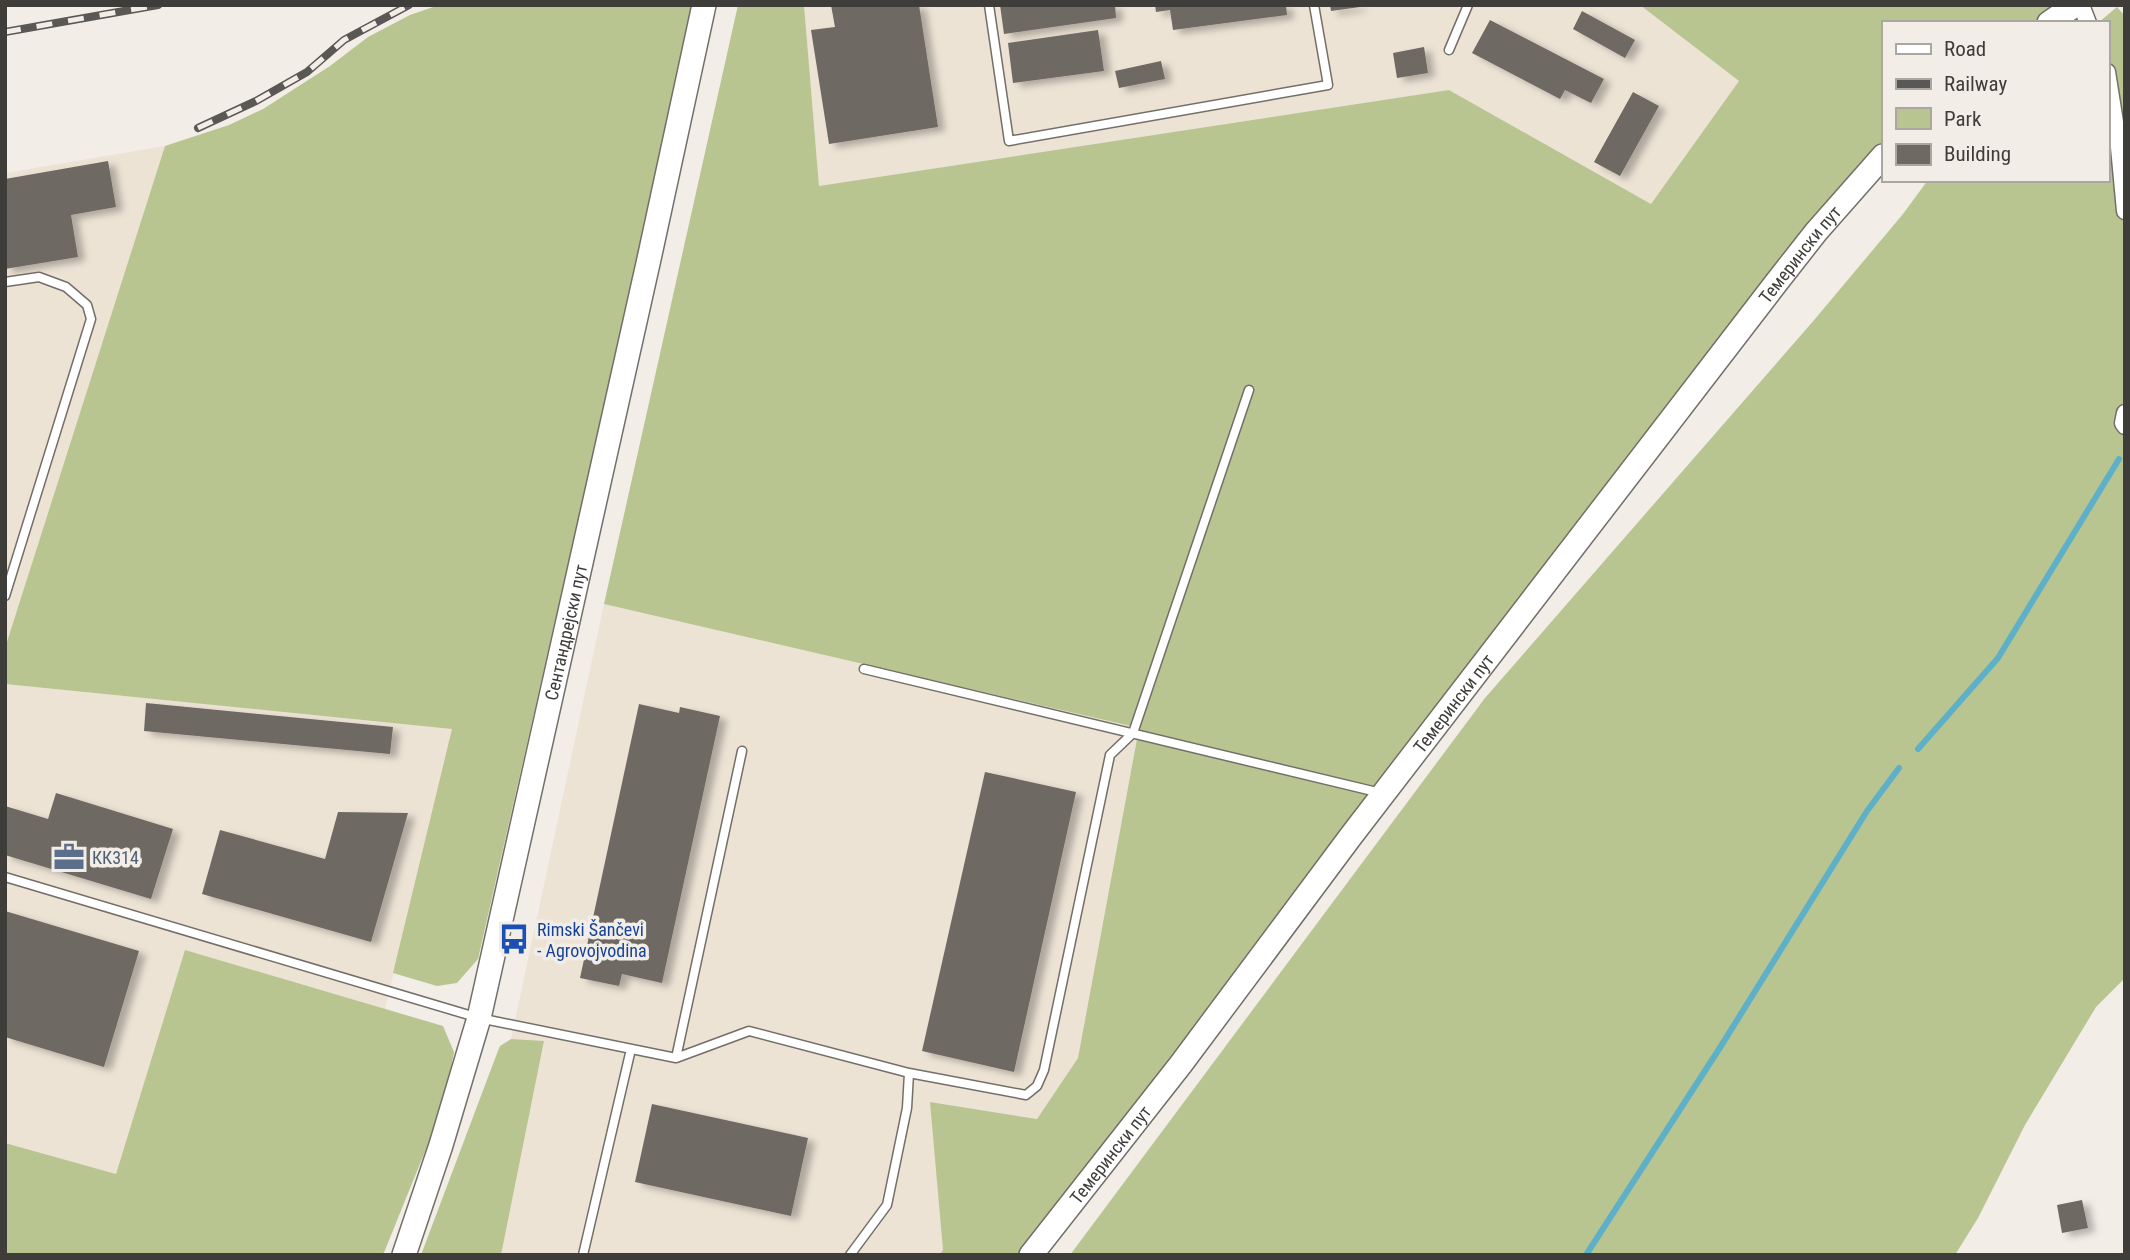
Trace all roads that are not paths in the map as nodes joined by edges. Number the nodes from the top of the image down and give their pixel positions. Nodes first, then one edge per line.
1 (704, 5) edge
2 (989, 5) edge
3 (1314, 5) edge
4 (1468, 5) edge
5 (2075, 5) edge
6 (2052, 21) edge
7 (1449, 50) dead end
8 (2109, 85) edge
9 (1882, 157) edge
10 (2125, 211) edge
11 (5, 282) edge
12 (1249, 390) dead end
13 (2125, 413) edge
14 (2125, 426) edge
15 (5, 596) edge
16 (864, 668) dead end
17 (1133, 733) junction
18 (742, 751) dead end
19 (1384, 793) junction
20 (5, 877) edge
21 (479, 1018) junction
22 (631, 1048) junction
23 (676, 1058) junction
24 (908, 1073) junction
25 (404, 1255) edge
26 (583, 1255) edge
27 (850, 1255) edge
28 (1031, 1255) edge

1 - 21 main road, Сентандрејски пут
2 - 3 lane
4 - 7 lane
5 - 6 main road
8 - 10 street
9 - 19 main road, Темерински пут
11 - 15 lane
12 - 17 lane
13 - 14 street
16 - 17 lane
17 - 19 lane
17 - 24 lane
18 - 23 lane
19 - 28 main road, Темерински пут
20 - 21 lane
21 - 22 lane
21 - 25 main road, Сентандрејски пут
22 - 23 lane
22 - 26 lane
23 - 24 lane
24 - 27 lane

